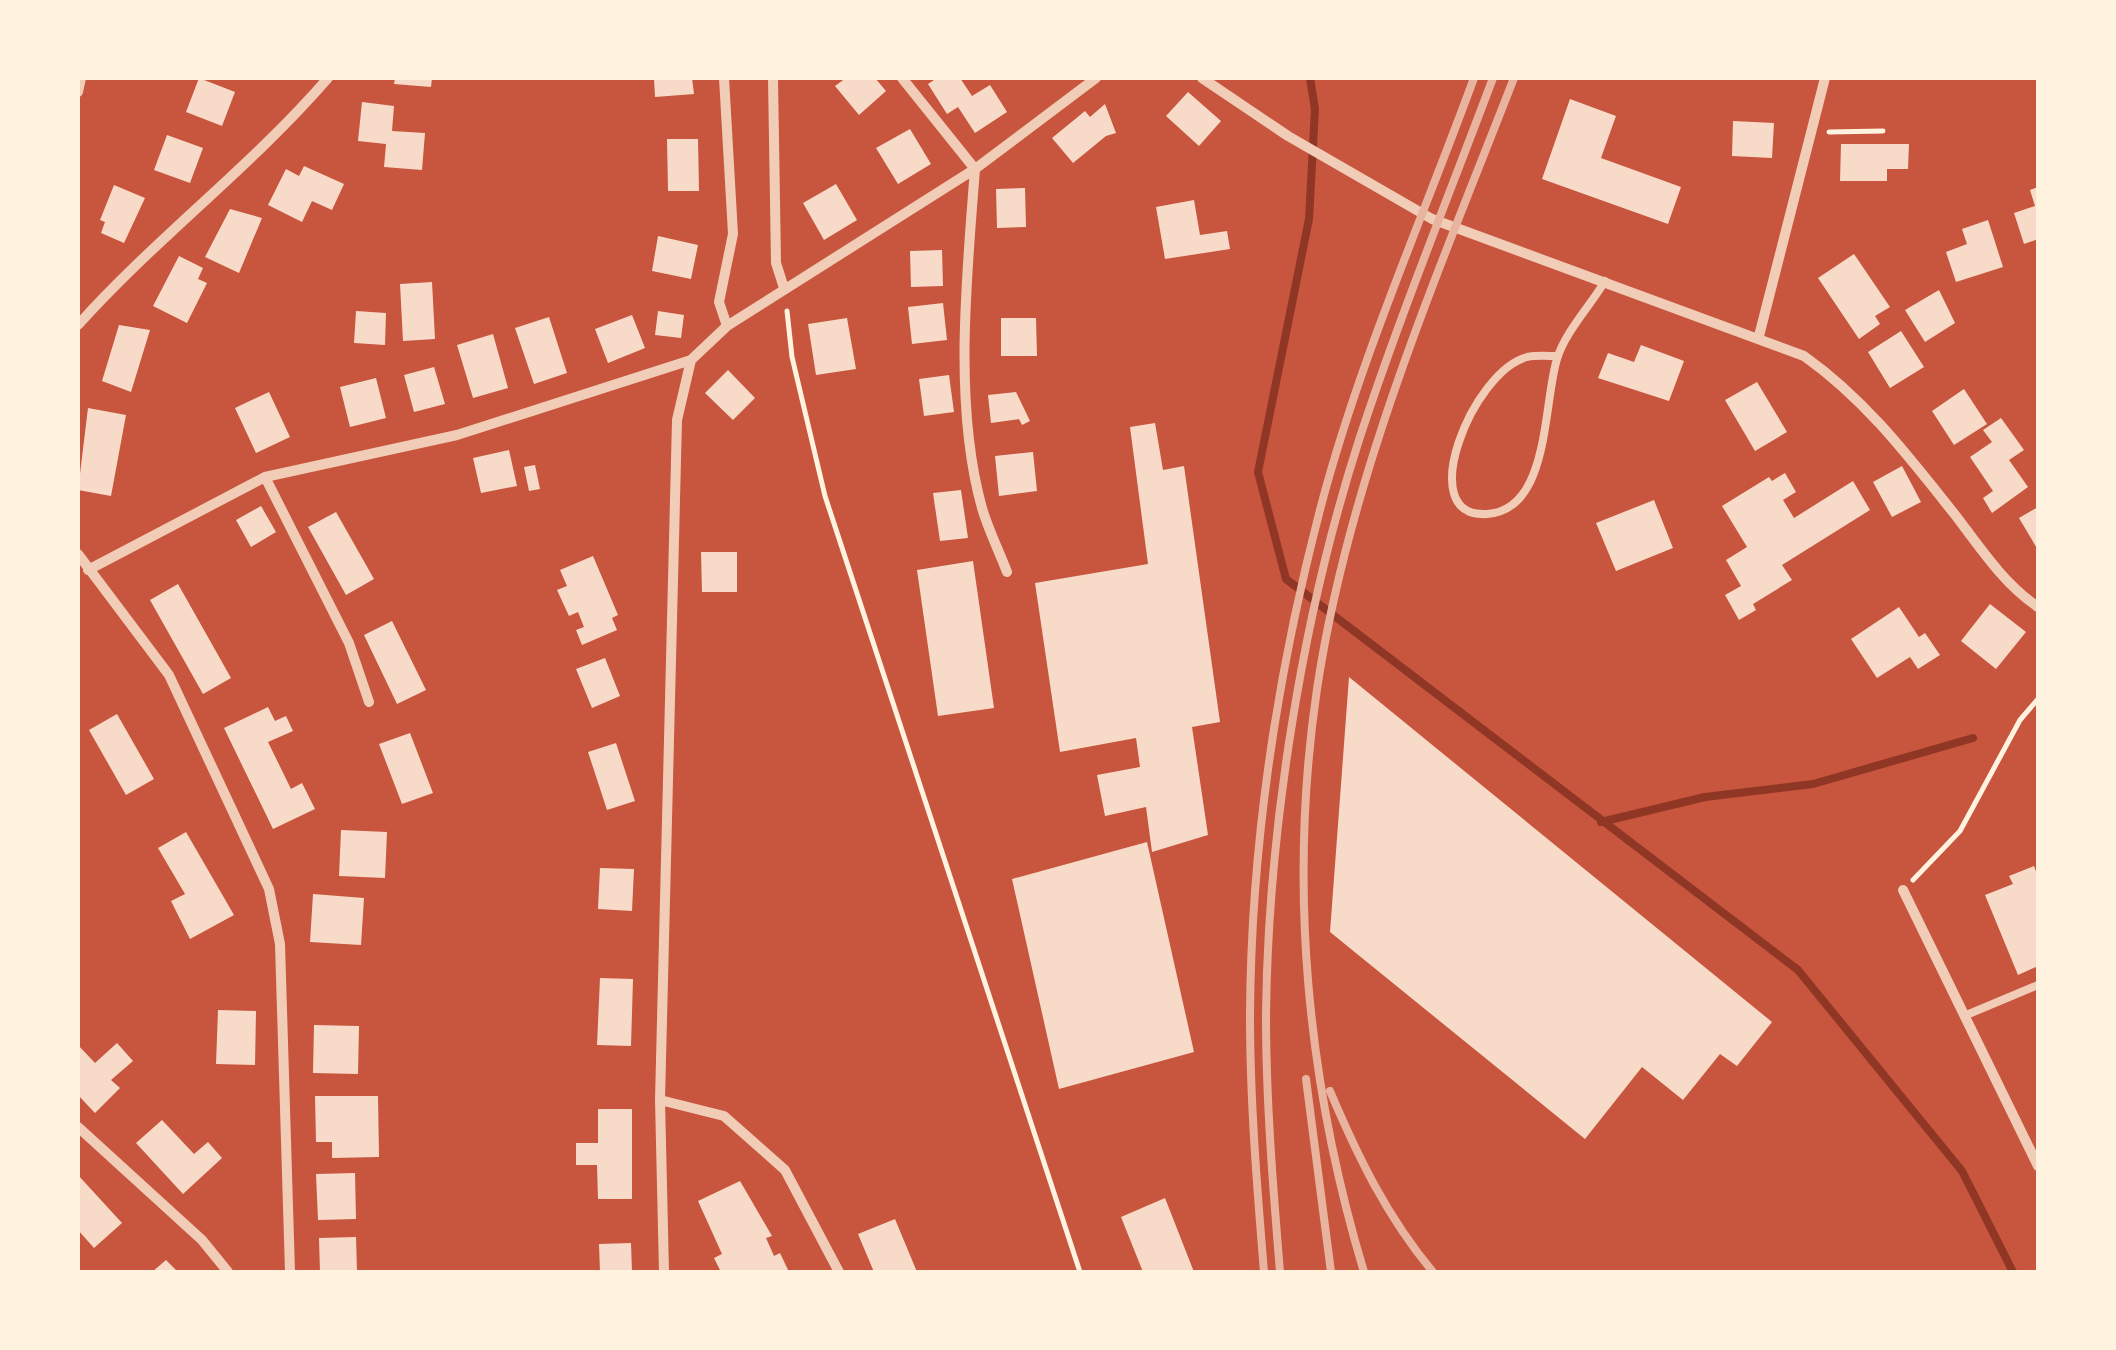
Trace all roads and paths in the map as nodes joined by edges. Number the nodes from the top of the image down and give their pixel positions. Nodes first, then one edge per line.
1 (82, 78) edge
2 (328, 78) edge
3 (724, 78) edge
4 (774, 78) edge
5 (902, 78) edge
6 (1096, 78) edge
7 (1202, 78) edge
8 (1825, 78) edge
9 (78, 92) edge
10 (1883, 131) dead end
11 (1812, 132) junction
12 (974, 169) junction
13 (1605, 281) junction
14 (784, 288) junction
15 (78, 325) edge
16 (728, 326) junction
17 (1759, 336) junction
18 (1557, 356) junction
19 (691, 360) junction
20 (265, 477) junction
21 (78, 554) edge
22 (88, 570) junction
23 (1007, 572) dead end
24 (2038, 607) edge
25 (2038, 699) edge
26 (369, 702) dead end
27 (1903, 890) joint
28 (2038, 985) edge
29 (1964, 1016) junction
30 (660, 1100) junction
31 (78, 1127) edge
32 (2038, 1166) edge
33 (228, 1272) edge
34 (290, 1272) edge
35 (664, 1272) edge
36 (840, 1272) edge
37 (1080, 1272) edge

1 - 9 street
2 - 15 street
3 - 16 street
4 - 14 street
5 - 12 street
6 - 12 street
7 - 13 street
8 - 11 street
10 - 11 path
11 - 17 street
12 - 14 street
12 - 23 street
13 - 17 street
13 - 18 lane
14 - 16 street
14 - 37 path
16 - 19 street
17 - 24 street
18 - 18 lane
19 - 20 street
19 - 30 street
20 - 22 street
20 - 26 street
21 - 22 street
22 - 34 street
25 - 27 path
27 - 29 street
28 - 29 lane
29 - 32 street
30 - 35 street
30 - 36 street
31 - 33 street

